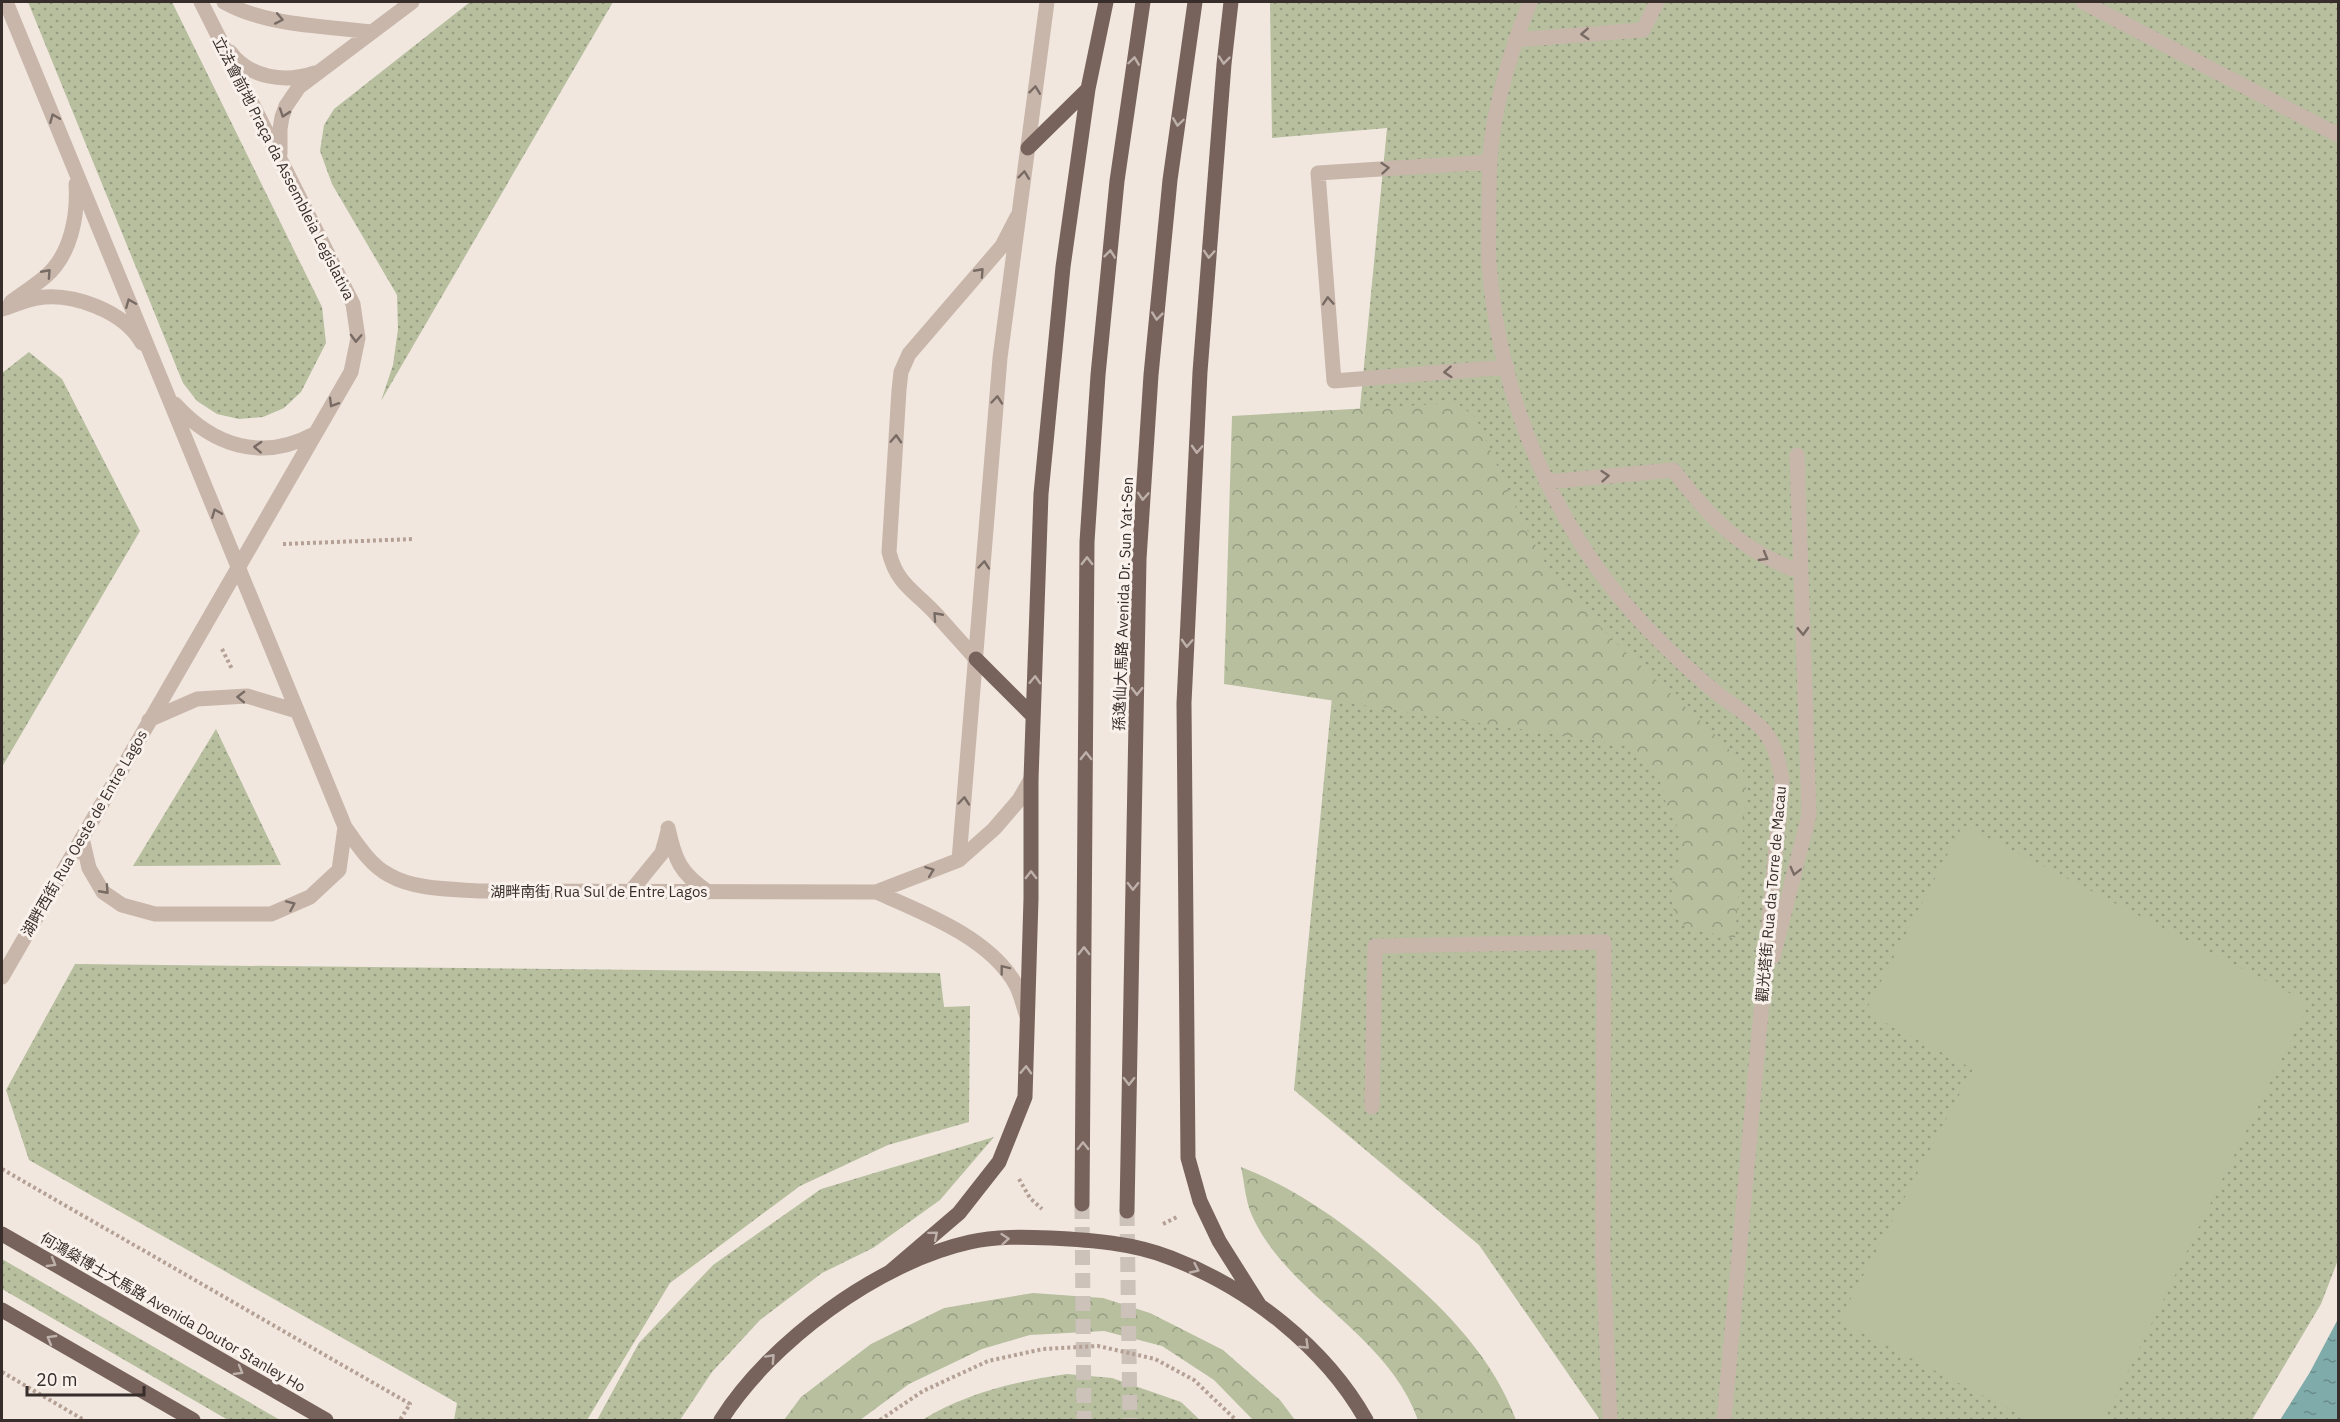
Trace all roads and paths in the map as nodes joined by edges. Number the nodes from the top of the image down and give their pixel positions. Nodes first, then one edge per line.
1 (6, 2) edge
2 (201, 2) edge
3 (224, 2) edge
4 (1047, 2) edge
5 (1106, 2) edge
6 (1143, 2) edge
7 (1195, 2) edge
8 (1231, 2) edge
9 (1530, 2) edge
10 (1657, 2) edge
11 (2083, 2) edge
12 (407, 3) edge
13 (372, 32) junction
14 (219, 37) junction
15 (1515, 40) junction
16 (322, 70) junction
17 (1088, 89) junction
18 (2338, 135) edge
19 (1028, 148) junction
20 (1490, 162) junction
21 (76, 172) junction
22 (289, 176) junction
23 (1020, 210) junction
24 (2, 309) edge
25 (1507, 367) junction
26 (157, 369) junction
27 (168, 396) junction
28 (314, 434) junction
29 (1797, 455) dead end
30 (1546, 482) junction
31 (414, 539) dead end
32 (250, 545) junction
33 (238, 567) junction
34 (1801, 572) junction
35 (208, 622) junction
36 (976, 659) junction
37 (247, 696) junction
38 (297, 711) junction
39 (1033, 716) junction
40 (149, 720) junction
41 (1031, 779) junction
42 (345, 827) junction
43 (82, 838) junction
44 (959, 860) junction
45 (631, 891) junction
46 (708, 892) junction
47 (876, 892) junction
48 (2, 977) edge
49 (1761, 1005) junction
50 (1028, 1022) junction
51 (1372, 1107) dead end
52 (2, 1169) edge
53 (1083, 1204) tunnel mouth
54 (1127, 1210) tunnel mouth
55 (2, 1234) edge
56 (890, 1272) junction
57 (1260, 1306) junction
58 (2, 1310) edge
59 (2, 1372) edge
60 (84, 1420) edge
61 (193, 1420) edge
62 (326, 1420) edge
63 (400, 1420) edge
64 (720, 1420) edge
65 (880, 1420) edge
66 (1236, 1420) edge
67 (1366, 1420) edge
68 (1610, 1420) edge
69 (1724, 1420) edge

21 -> 1 street
2 - 14 street, 立法會前地 Praça da Assembleia Legislativa
3 -> 13 street
19 -> 4 street
5 - 17 main road
53 -> 6 main road
7 -> 54 main road, 孫逸仙大馬路 Avenida Dr. Sun Yat-Sen
8 -> 57 main road
9 - 15 street, 觀光塔街 Rua da Torre de Macau
10 -> 15 street
11 - 18 street
12 - 13 street
13 - 16 street
14 - 16 street
14 - 22 street, 立法會前地 Praça da Assembleia Legislativa
15 - 20 street, 觀光塔街 Rua da Torre de Macau
16 -> 22 street
17 - 19 main road
39 -> 17 main road
23 -> 19 street
20 - 25 street, 觀光塔街 Rua da Torre de Macau
25 -> 20 street
24 -> 21 street
26 -> 21 street
22 -> 28 street, 立法會前地 Praça da Assembleia Legislativa
36 -> 23 street
36 -> 23 street
24 - 26 street
25 - 30 street, 觀光塔街 Rua da Torre de Macau
26 - 27 street
28 -> 27 street
33 -> 27 street
28 - 32 street, 立法會前地 Praça da Assembleia Legislativa
29 - 34 street
30 -> 34 street
30 - 49 street, 觀光塔街 Rua da Torre de Macau
31 - 32 path
32 - 33 street, 立法會前地 Praça da Assembleia Legislativa
33 - 35 street, 湖畔西街 Rua Oeste de Entre Lagos
33 - 38 street, 湖畔南街 Rua Sul de Entre Lagos
34 -> 49 street
35 - 37 path
35 - 40 street, 湖畔西街 Rua Oeste de Entre Lagos
36 - 39 main road
44 -> 36 street
37 - 38 street, 湖畔西街 Rua Oeste de Entre Lagos
37 -> 40 street, 湖畔西街 Rua Oeste de Entre Lagos
38 - 42 street, 湖畔南街 Rua Sul de Entre Lagos
39 - 41 main road
40 - 43 street, 湖畔西街 Rua Oeste de Entre Lagos
41 - 44 street, 湖畔南街 Rua Sul de Entre Lagos
50 -> 41 main road
43 -> 42 street
42 - 45 street, 湖畔南街 Rua Sul de Entre Lagos
43 - 48 street, 湖畔西街 Rua Oeste de Entre Lagos
47 -> 44 street, 湖畔南街 Rua Sul de Entre Lagos
45 - 46 street, 湖畔南街 Rua Sul de Entre Lagos
45 - 46 street
46 - 47 street, 湖畔南街 Rua Sul de Entre Lagos
50 -> 47 street, 湖畔南街 Rua Sul de Entre Lagos
49 - 69 street, 觀光塔街 Rua da Torre de Macau
56 -> 50 main road
51 - 68 street
52 - 63 path
55 -> 62 main road, 何鴻燊博士大馬路 Avenida Doutor Stanley Ho
56 -> 57 main road
64 -> 56 main road
57 -> 67 main road
61 -> 58 main road
59 - 60 path
65 - 66 path

